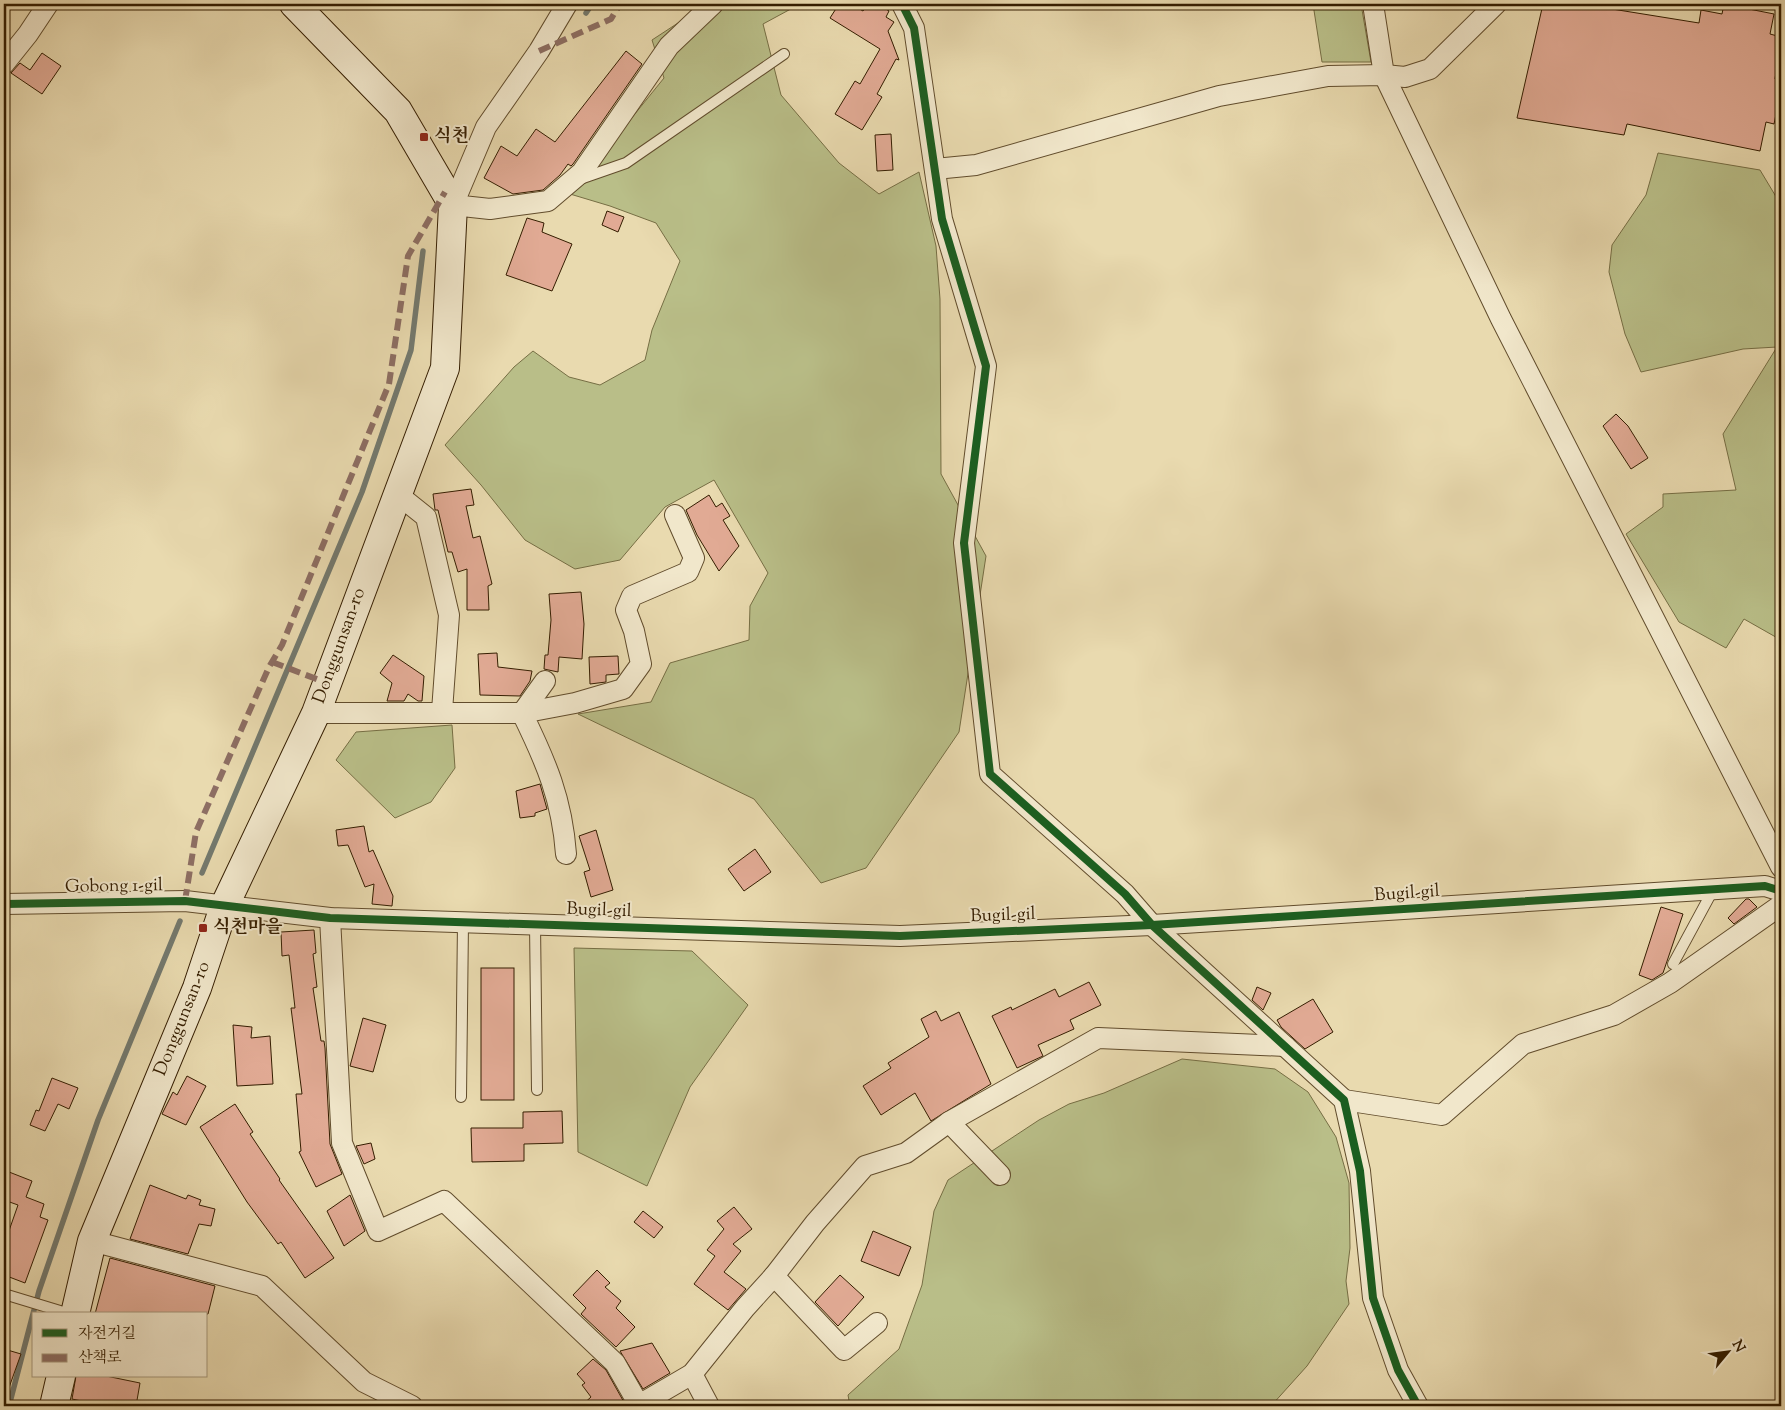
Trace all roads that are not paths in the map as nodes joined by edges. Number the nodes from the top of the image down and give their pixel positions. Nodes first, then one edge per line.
1 (48, 4) edge
2 (294, 4) edge
3 (567, 4) edge
4 (713, 4) edge
5 (902, 4) edge
6 (1373, 4) edge
7 (1496, 4) edge
8 (784, 54) dead end
9 (4, 64) edge
10 (1384, 75) junction
11 (935, 169) junction
12 (570, 183) junction
13 (453, 205) junction
14 (396, 493) junction
15 (675, 515) dead end
16 (545, 680) dead end
17 (442, 712) junction
18 (316, 713) junction
19 (522, 713) junction
20 (566, 854) dead end
21 (1781, 867) edge
22 (1713, 890) junction
23 (1781, 891) edge
24 (4, 904) edge
25 (1781, 905) edge
26 (224, 906) junction
27 (330, 918) junction
28 (463, 922) junction
29 (535, 924) junction
30 (1152, 925) junction
31 (1673, 964) dead end
32 (1284, 1046) junction
33 (537, 1090) dead end
34 (461, 1097) dead end
35 (1344, 1100) junction
36 (949, 1122) junction
37 (1000, 1176) dead end
38 (92, 1241) junction
39 (774, 1276) junction
40 (4, 1294) edge
41 (63, 1312) edge
42 (75, 1312) edge
43 (877, 1323) dead end
44 (692, 1374) junction
45 (61, 1378) edge
46 (54, 1406) edge
47 (412, 1406) edge
48 (638, 1406) edge
49 (709, 1406) edge
50 (1418, 1406) edge

1 - 9 street
2 - 13 street
3 - 13 street
4 - 12 street
5 - 11 street
6 - 10 street
7 - 10 street
8 - 12 lane
10 - 11 street
10 - 21 street
11 - 30 street
12 - 13 street
13 - 14 street, Donggunsan-ro
14 - 17 street
14 - 18 street, Donggunsan-ro
15 - 19 street
16 - 19 street
17 - 18 street
17 - 19 street
18 - 26 street, Donggunsan-ro
19 - 20 street
22 - 23 street, Bugil-gil
22 - 30 street, Bugil-gil
22 - 31 lane
24 - 26 street, Gobong 1-gil
25 - 35 street
26 - 27 street, Bugil-gil
26 - 38 street, Donggunsan-ro
27 - 28 street, Bugil-gil
27 - 48 street
28 - 29 street, Bugil-gil
28 - 34 lane
29 - 30 street, Bugil-gil
29 - 33 lane
30 - 32 street
32 - 35 street
32 - 36 street
35 - 50 street
36 - 37 street
36 - 39 street
38 - 42 street, Donggunsan-ro
38 - 47 street
39 - 43 street
39 - 44 street
40 - 41 lane
44 - 48 street
44 - 49 street
45 - 46 street

